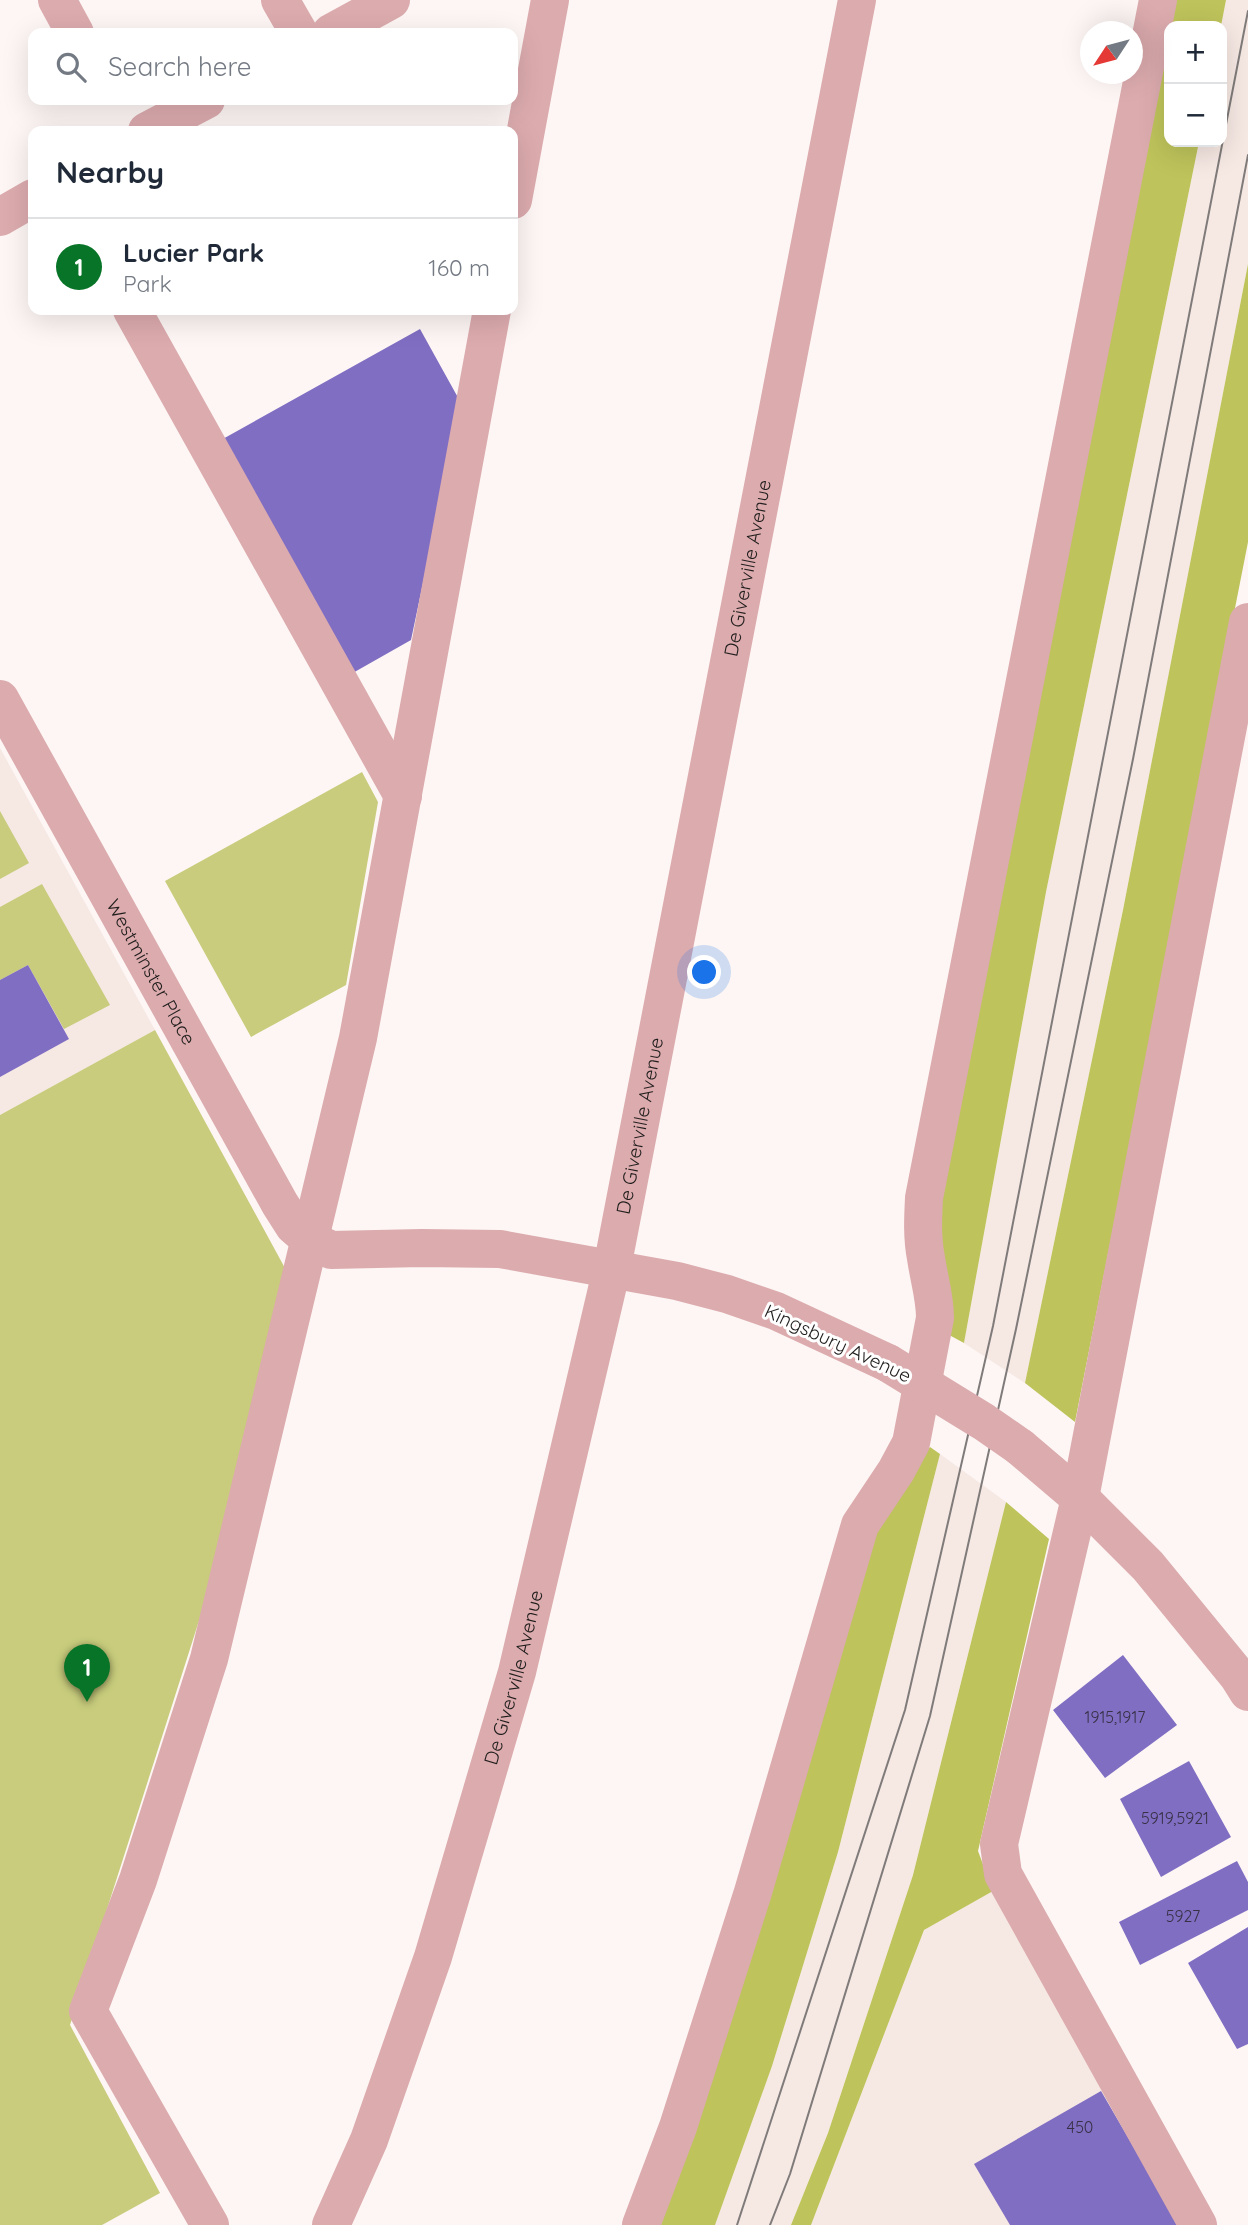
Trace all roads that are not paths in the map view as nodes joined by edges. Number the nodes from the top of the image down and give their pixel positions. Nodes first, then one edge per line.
1 (57, 0) edge
2 (280, 0) edge
3 (391, 0) edge
4 (550, 0) edge
5 (857, 0) edge
6 (1158, 0) edge
7 (72, 28) edge
8 (296, 28) edge
9 (340, 28) edge
10 (196, 105) edge
11 (157, 126) edge
12 (518, 173) edge
13 (28, 201) edge
14 (0, 217) edge
15 (135, 315) edge
16 (491, 315) edge
17 (1248, 622) edge
18 (0, 699) edge
19 (403, 796) junction
20 (309, 1239) junction
21 (612, 1268) junction
22 (1080, 1498) junction
23 (1248, 1692) edge
24 (210, 2225) edge
25 (331, 2225) edge
26 (641, 2225) edge
27 (1198, 2225) edge

1 - 7 street
2 - 8 street
3 - 9 street
4 - 12 street
5 - 21 street, De Giverville Avenue
6 - 26 street
10 - 11 street
13 - 14 street
15 - 19 street
16 - 19 street
17 - 22 street
18 - 20 street, Westminster Place
19 - 20 street
20 - 21 street, Kingsbury Avenue
20 - 24 street
21 - 22 street, Kingsbury Avenue, bridge
21 - 25 street, De Giverville Avenue
22 - 23 street, Kingsbury Avenue
22 - 27 street

